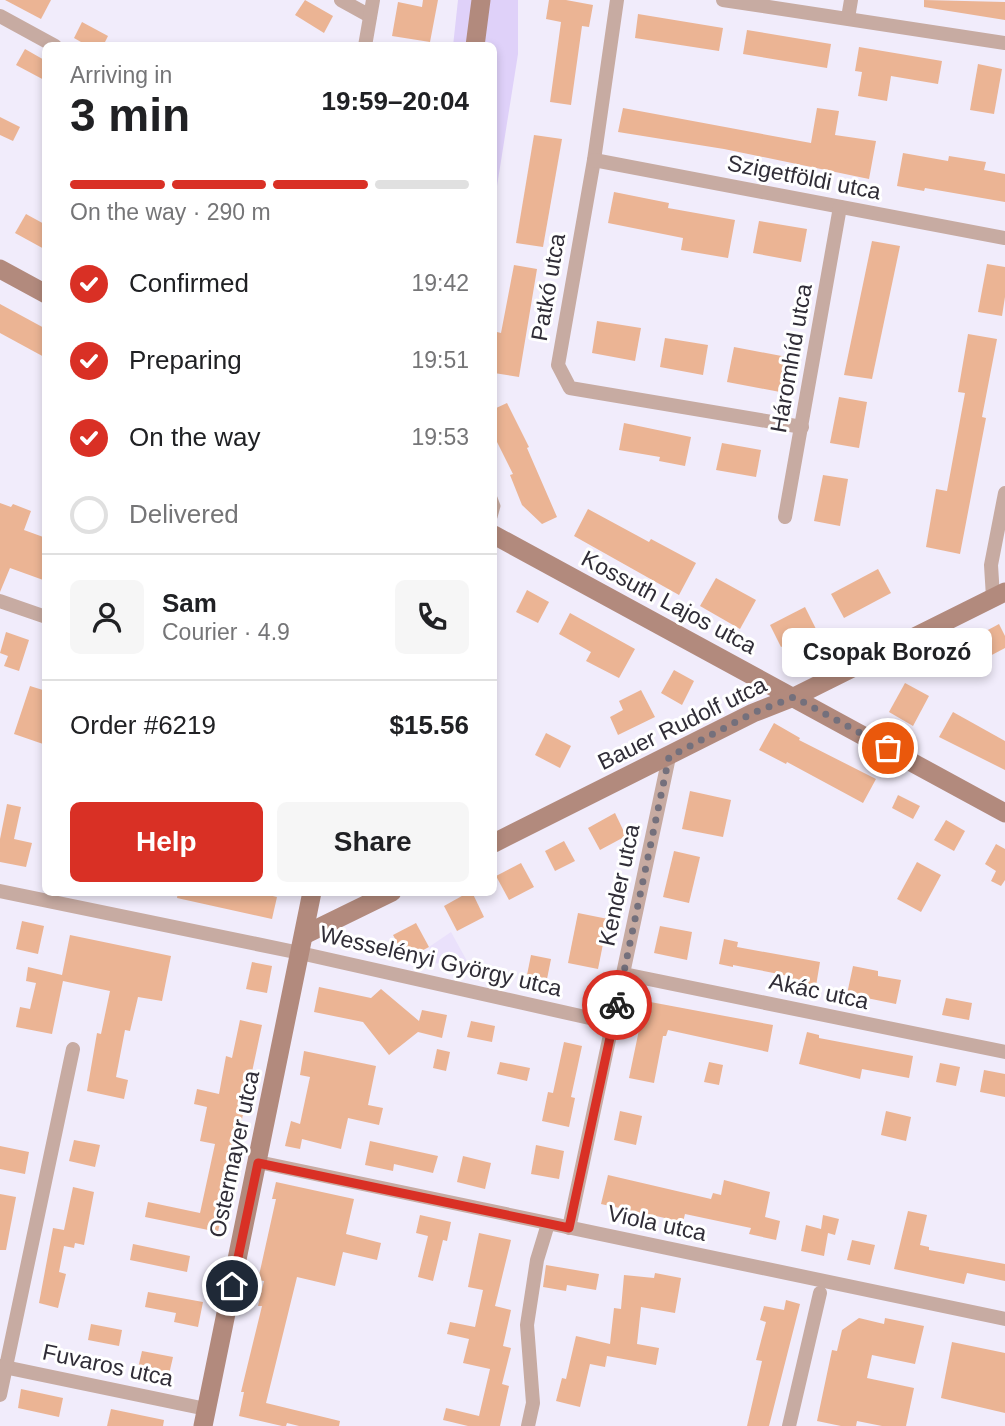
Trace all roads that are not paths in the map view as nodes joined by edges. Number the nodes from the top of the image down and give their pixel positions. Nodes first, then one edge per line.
1 (341, 0) edge
2 (373, 0) edge
3 (481, 0) edge
4 (617, 0) edge
5 (723, 0) edge
6 (851, 0) edge
7 (0, 16) edge
8 (370, 16) junction
9 (848, 18) junction
10 (48, 42) edge
11 (366, 42) edge
12 (476, 42) edge
13 (1005, 43) edge
14 (594, 160) junction
15 (840, 207) junction
16 (1005, 238) edge
17 (0, 269) edge
18 (42, 292) edge
19 (802, 427) junction
20 (1005, 493) edge
21 (785, 517) dead end
22 (497, 537) edge
23 (999, 594) edge
24 (0, 601) edge
25 (42, 616) edge
26 (794, 697) junction
27 (669, 757) junction
28 (1005, 813) edge
29 (497, 842) edge
30 (0, 891) edge
31 (312, 896) edge
32 (385, 896) edge
33 (302, 944) junction
34 (624, 974) junction
35 (612, 1023) junction
36 (73, 1049) dead end
37 (1005, 1052) edge
38 (258, 1163) junction
39 (548, 1224) junction
40 (569, 1228) junction
41 (820, 1293) dead end
42 (1005, 1319) edge
43 (3, 1367) edge
44 (0, 1395) edge
45 (204, 1418) edge
46 (528, 1426) edge
47 (789, 1426) edge

1 - 8 street
2 - 8 street
3 - 12 street
4 - 14 street, Patkó utca
5 - 9 street
6 - 9 street
7 - 10 street
8 - 11 street
9 - 13 street
14 - 15 street, Szigetföldi utca
14 - 19 street, Patkó utca
15 - 16 street, Szigetföldi utca
15 - 19 street, Háromhíd utca
17 - 18 street
19 - 21 street, Háromhíd utca
20 - 23 street
22 - 26 street, Kossuth Lajos utca
23 - 26 street, Bauer Rudolf utca
24 - 25 street
26 - 27 street, Bauer Rudolf utca
26 - 28 street, Kossuth Lajos utca
27 - 29 street, Bauer Rudolf utca
27 - 34 street, Kender utca
30 - 33 street, Wesselényi György utca
31 - 33 street, Ostermayer utca
32 - 33 street
33 - 35 street, Wesselényi György utca
33 - 38 street, Ostermayer utca
34 - 35 street, Kender utca
34 - 37 street, Akác utca
35 - 40 street, Kender utca
36 - 43 street
38 - 39 street, Viola utca
38 - 45 street, Ostermayer utca
39 - 40 street, Viola utca
39 - 46 street
40 - 42 street, Viola utca
41 - 47 street
43 - 44 street
43 - 45 street, Fuvaros utca

